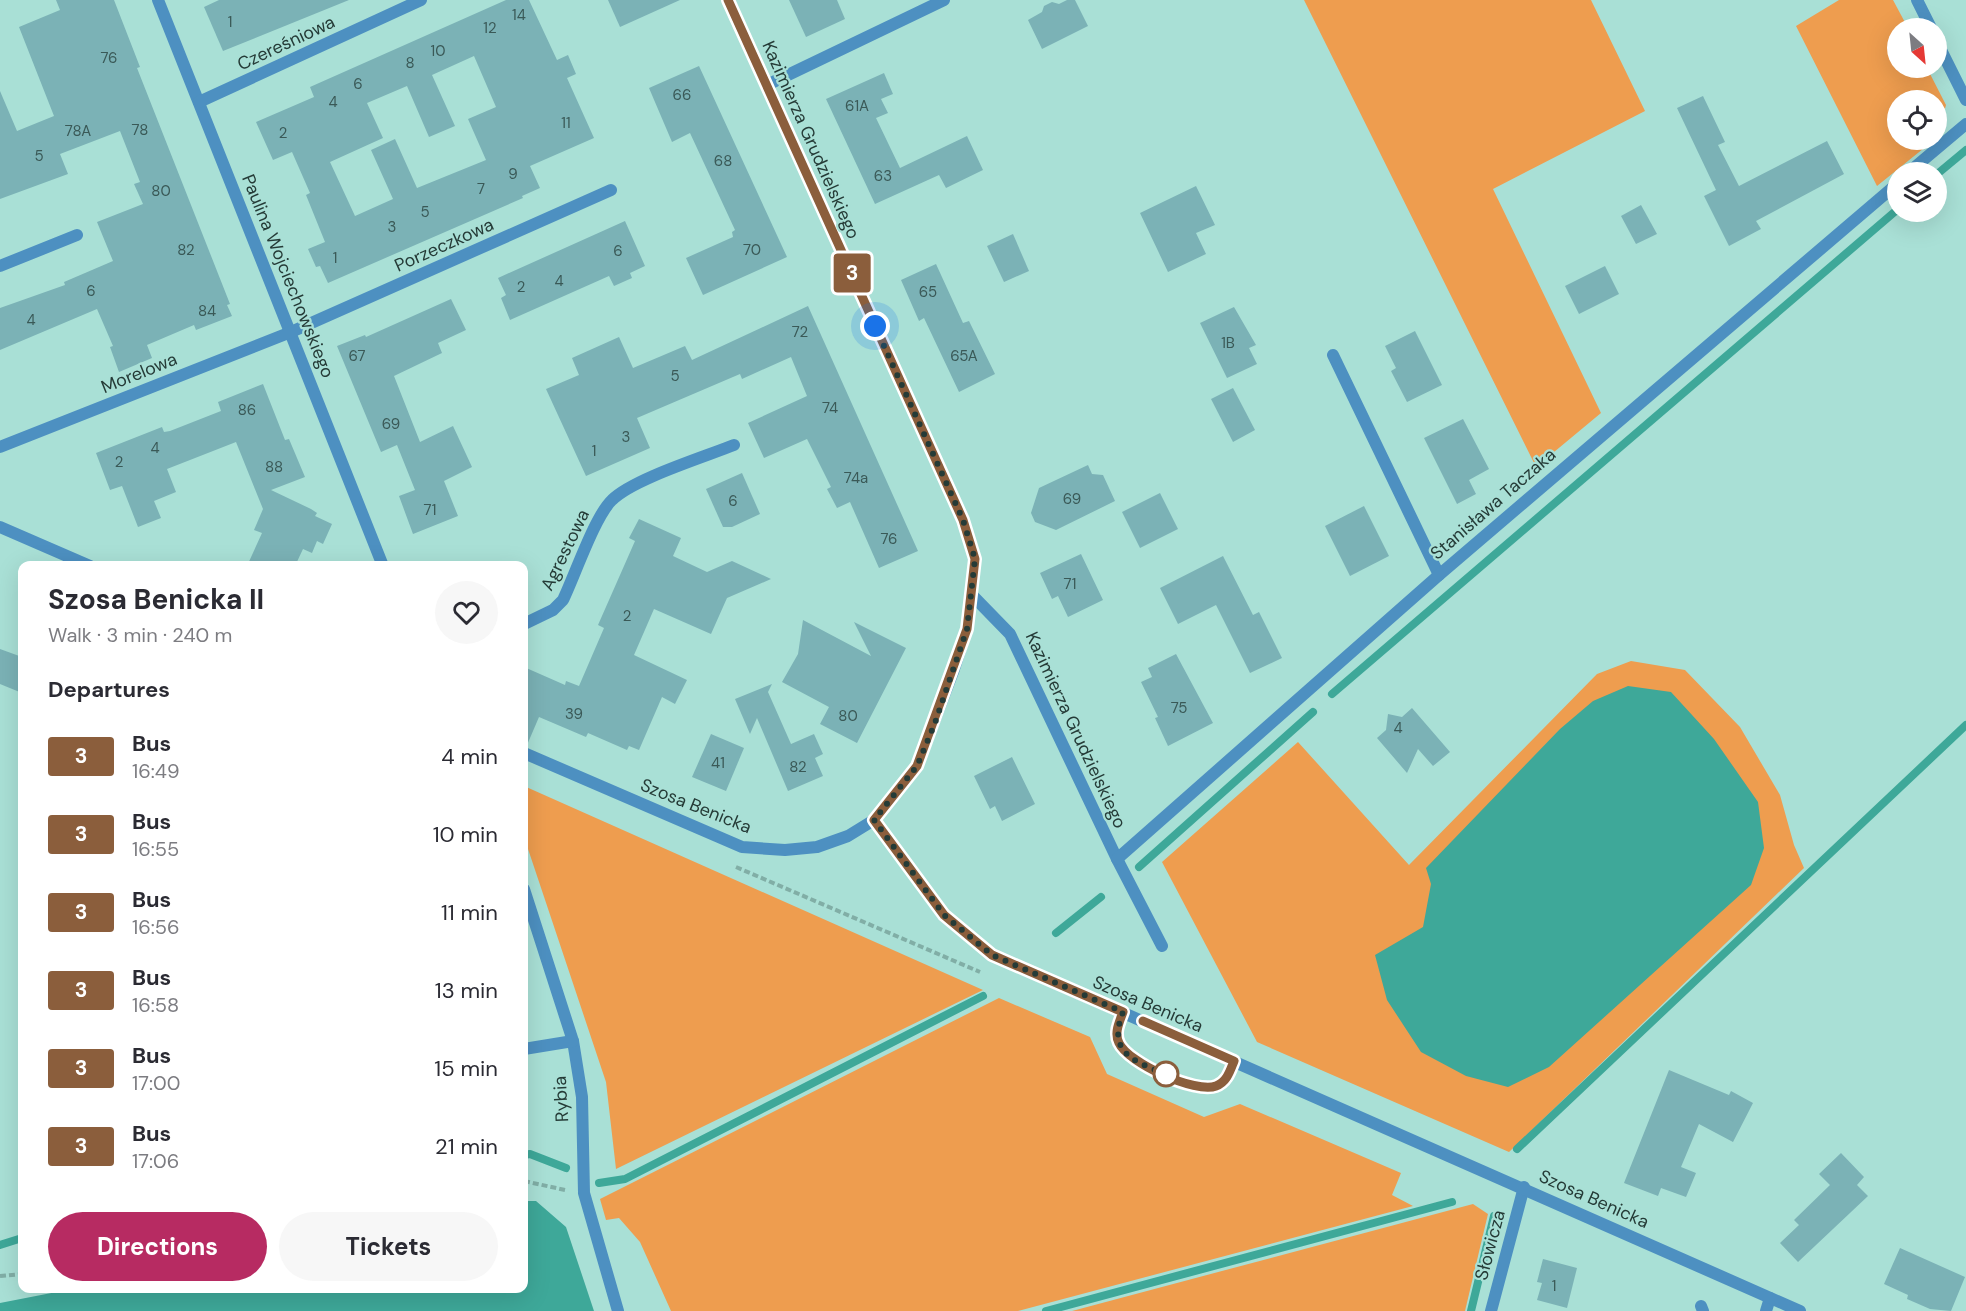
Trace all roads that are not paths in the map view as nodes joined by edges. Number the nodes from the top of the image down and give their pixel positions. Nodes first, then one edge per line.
1 (158, 0) edge
2 (422, 0) edge
3 (728, 0) edge
4 (944, 0) edge
5 (1917, 0) edge
6 (1926, 18) edge
7 (1947, 62) edge
8 (767, 85) junction
9 (1966, 100) edge
10 (199, 102) junction
11 (1966, 124) edge
12 (1921, 162) edge
13 (611, 190) dead end
14 (1887, 192) edge
15 (77, 235) dead end
16 (0, 266) edge
17 (291, 332) junction
18 (1334, 355) dead end
19 (734, 445) dead end
20 (0, 447) edge
21 (0, 527) edge
22 (78, 561) edge
23 (381, 561) edge
24 (1439, 575) junction
25 (972, 595) junction
26 (528, 622) edge
27 (528, 755) edge
28 (874, 820) junction
29 (1117, 859) junction
30 (528, 901) edge
31 (1162, 946) dead end
32 (1123, 1012) junction
33 (573, 1041) junction
34 (528, 1048) edge
35 (1234, 1061) junction
36 (1519, 1185) junction
37 (1770, 1298) junction
38 (618, 1311) edge
39 (1491, 1311) edge
40 (1766, 1311) edge
41 (1800, 1311) edge

1 - 10 street, Paulina Wojciechowskiego
2 - 10 street, Czereśniowa
3 - 8 street, Kazimierza Grudzielskiego
4 - 8 street
5 - 6 street
7 - 9 street
8 - 25 street, Kazimierza Grudzielskiego
10 - 17 street, Paulina Wojciechowskiego
11 - 12 street
13 - 17 street, Porzeczkowa
14 - 24 street, Stanisława Taczaka
15 - 16 street
17 - 20 street, Morelowa
17 - 23 street, Paulina Wojciechowskiego
18 - 24 street
19 - 26 street, Agrestowa
21 - 22 street
24 - 29 street, Stanisława Taczaka
25 - 28 street, Kazimierza Grudzielskiego
25 - 29 street, Kazimierza Grudzielskiego
27 - 28 street, Szosa Benicka
28 - 32 street, Szosa Benicka
29 - 31 street, Kazimierza Grudzielskiego
30 - 33 street, Rybia
32 - 35 street, Szosa Benicka
32 - 35 street
33 - 34 street
33 - 38 street, Rybia
35 - 36 street, Szosa Benicka
36 - 37 street, Szosa Benicka
36 - 39 street, Słowicza
37 - 40 street
37 - 41 street, Szosa Benicka

